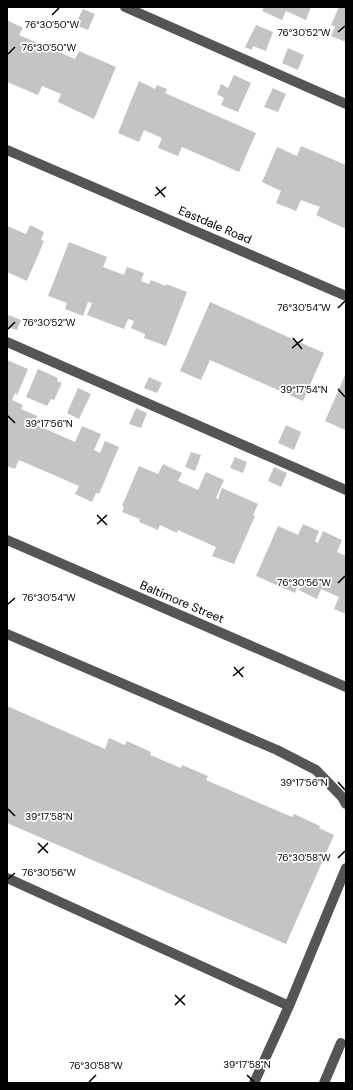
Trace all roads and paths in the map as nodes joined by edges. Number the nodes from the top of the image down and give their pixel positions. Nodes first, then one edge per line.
1 (126, 7) edge
2 (346, 104) edge
3 (7, 150) edge
4 (346, 296) edge
5 (7, 342) edge
6 (346, 490) edge
7 (7, 540) edge
8 (7, 634) edge
9 (346, 687) edge
10 (346, 804) edge
11 (346, 868) edge
12 (7, 878) edge
13 (289, 1006) junction
14 (342, 1043) dead end
15 (254, 1083) edge
16 (324, 1083) edge

1 - 2 street
3 - 4 street, Eastdale Road
5 - 6 street
7 - 9 street, Baltimore Street
8 - 10 street
11 - 13 street
12 - 13 street
13 - 15 street
14 - 16 street

